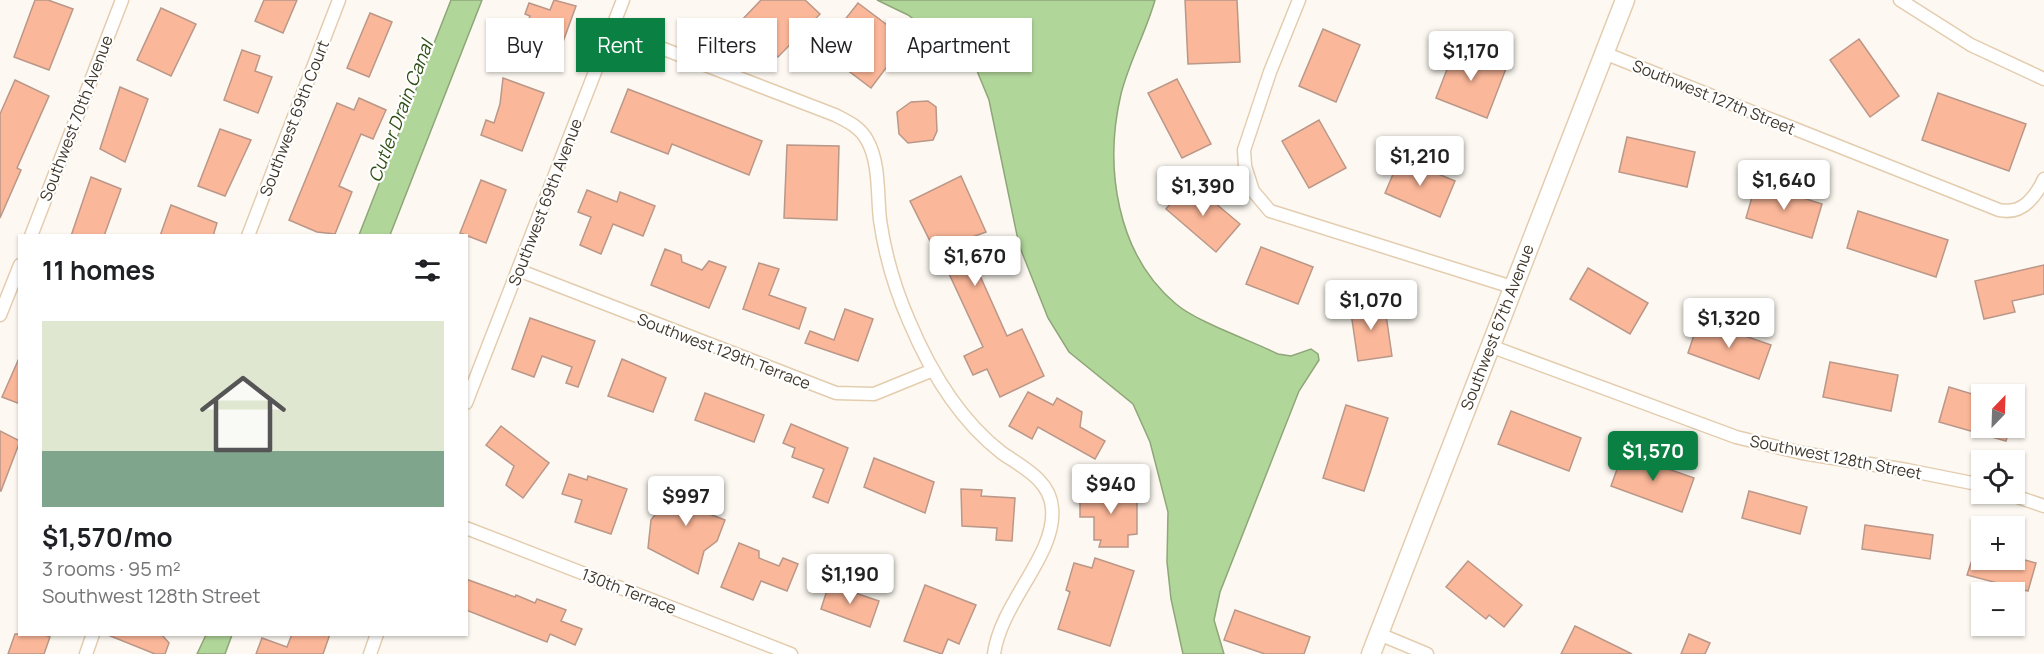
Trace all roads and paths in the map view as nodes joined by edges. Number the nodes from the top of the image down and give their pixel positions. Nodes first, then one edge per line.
1 (122, 0) edge
2 (339, 0) edge
3 (623, 0) edge
4 (1299, 0) edge
5 (1625, 0) edge
6 (1900, 0) edge
7 (616, 18) edge
8 (665, 49) edge
9 (1604, 53) junction
10 (595, 72) edge
11 (2044, 79) edge
12 (2044, 179) edge
13 (32, 234) edge
14 (249, 234) edge
15 (18, 270) edge
16 (518, 270) junction
17 (1512, 287) junction
18 (0, 315) edge
19 (1490, 346) junction
20 (933, 370) junction
21 (468, 398) edge
22 (1971, 483) edge
23 (2025, 499) edge
24 (2044, 506) edge
25 (468, 529) edge
26 (1379, 634) junction
27 (92, 636) edge
28 (376, 636) edge
29 (86, 654) edge
30 (370, 654) edge
31 (791, 654) edge
32 (994, 654) edge
33 (1371, 654) edge
34 (1427, 654) edge

1 - 13 street, Southwest 70th Avenue
2 - 14 street, Southwest 69th Court
3 - 7 street, Southwest 69th Avenue
4 - 17 street
5 - 9 main road, Southwest 67th Avenue
6 - 11 street
8 - 20 street
9 - 12 street, Southwest 127th Street
9 - 17 main road, Southwest 67th Avenue
10 - 16 street, Southwest 69th Avenue
15 - 18 street
16 - 20 street, Southwest 129th Terrace
16 - 21 street, Southwest 69th Avenue
17 - 19 main road, Southwest 67th Avenue
19 - 22 street, Southwest 128th Street
19 - 26 main road, Southwest 67th Avenue
20 - 32 street
23 - 24 street
25 - 31 street, 130th Terrace
26 - 33 main road, Southwest 67th Avenue
26 - 34 street
27 - 29 street
28 - 30 street

